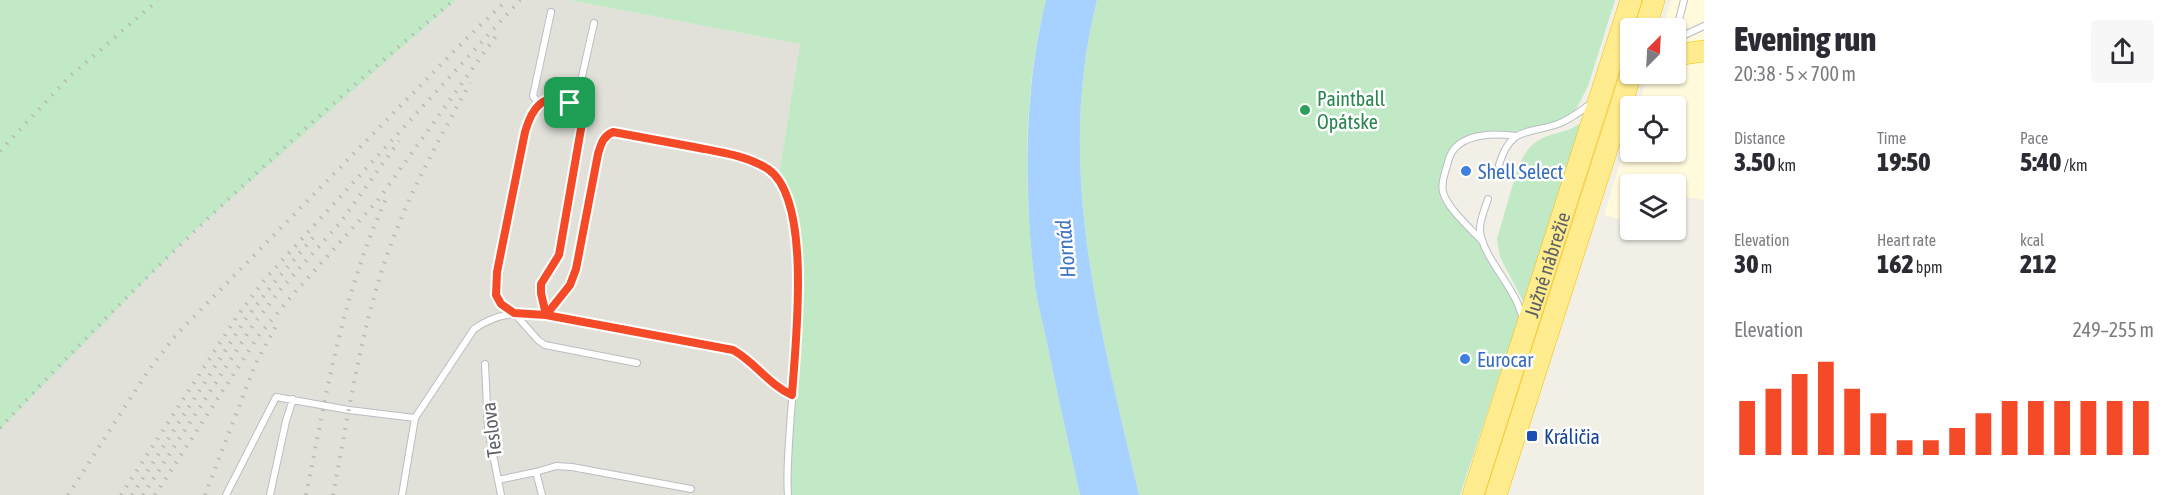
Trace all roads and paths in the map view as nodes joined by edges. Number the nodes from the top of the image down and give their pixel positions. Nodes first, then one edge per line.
1 (1631, 0) edge
2 (1654, 0) edge
3 (1685, 0) edge
4 (550, 12) dead end
5 (1648, 18) edge
6 (1680, 18) edge
7 (594, 23) dead end
8 (1704, 26) edge
9 (1686, 34) edge
10 (1704, 51) edge
11 (1686, 54) edge
12 (1631, 84) edge
13 (1602, 95) junction
14 (539, 104) junction
15 (575, 108) junction
16 (1516, 136) junction
17 (1499, 165) dead end
18 (1488, 199) dead end
19 (1483, 242) junction
20 (514, 313) junction
21 (546, 315) junction
22 (1526, 330) junction
23 (637, 363) dead end
24 (484, 364) dead end
25 (792, 395) junction
26 (293, 399) junction
27 (415, 418) junction
28 (536, 472) junction
29 (498, 480) junction
30 (691, 489) dead end
31 (226, 495) edge
32 (270, 495) edge
33 (402, 495) edge
34 (501, 495) edge
35 (542, 495) edge
36 (788, 495) edge
37 (1473, 495) edge
38 (1496, 495) edge

1 - 13 highway, Južné nábrežie
2 - 5 highway
3 - 6 lane
4 - 14 lane
7 - 15 lane
8 - 9 lane
10 - 11 highway
12 - 38 highway, Južné nábrežie
13 - 16 lane
13 - 22 highway, Južné nábrežie
14 - 15 lane
14 - 20 lane
15 - 21 lane
16 - 17 lane
16 - 19 lane
18 - 19 lane
19 - 22 lane
20 - 21 lane
20 - 23 lane
20 - 27 lane
21 - 25 lane
21 - 25 lane
22 - 37 highway, Južné nábrežie
24 - 29 lane, Teslova
25 - 36 lane
26 - 27 lane
26 - 31 lane
26 - 32 lane
27 - 33 lane
28 - 29 lane
28 - 30 lane
28 - 35 lane
29 - 34 lane, Teslova

